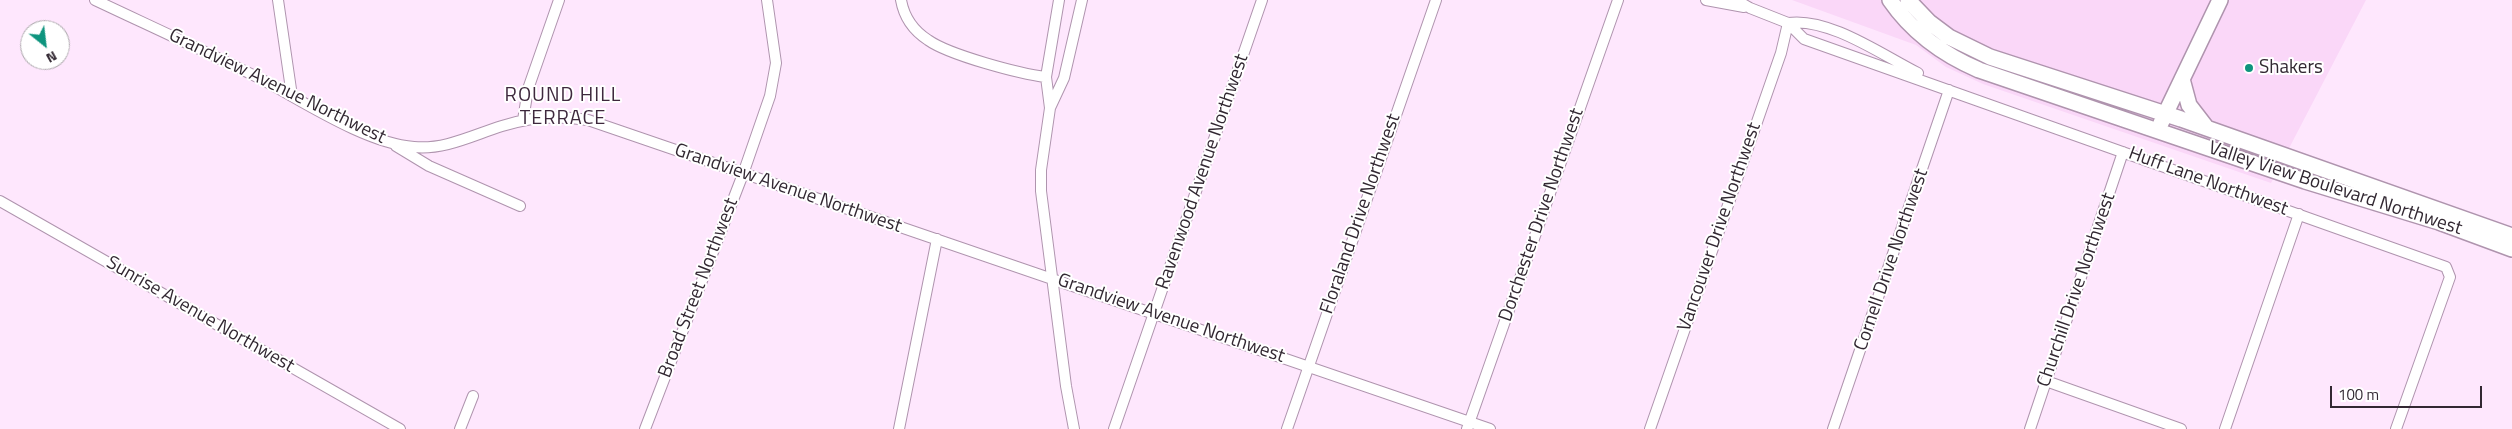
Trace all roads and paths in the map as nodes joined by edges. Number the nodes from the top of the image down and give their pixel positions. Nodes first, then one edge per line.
1 (95, 0) edge
2 (278, 0) edge
3 (559, 0) edge
4 (767, 0) edge
5 (901, 0) edge
6 (1059, 0) edge
7 (1082, 0) edge
8 (1262, 0) edge
9 (1436, 0) edge
10 (1618, 0) edge
11 (1706, 0) edge
12 (1736, 0) edge
13 (1890, 0) edge
14 (1908, 0) edge
15 (2220, 0) edge
16 (1750, 8) junction
17 (1788, 23) junction
18 (1046, 77) junction
19 (2182, 79) junction
20 (1949, 90) junction
21 (292, 96) junction
22 (1050, 108) junction
23 (2165, 114) junction
24 (523, 120) junction
25 (2207, 128) junction
26 (2158, 130) junction
27 (391, 142) junction
28 (2123, 152) junction
29 (743, 174) junction
30 (0, 201) edge
31 (520, 206) dead end
32 (2299, 214) junction
33 (2512, 236) edge
34 (937, 240) junction
35 (2512, 249) edge
36 (1052, 278) junction
37 (1155, 313) junction
38 (1308, 367) junction
39 (2046, 381) junction
40 (474, 396) dead end
41 (1469, 425) edge
42 (400, 429) edge
43 (460, 429) edge
44 (645, 429) edge
45 (899, 429) edge
46 (1074, 429) edge
47 (1114, 429) edge
48 (1287, 429) edge
49 (1490, 429) edge
50 (1650, 429) edge
51 (1833, 429) edge
52 (2030, 429) edge
53 (2181, 429) edge
54 (2224, 429) edge
55 (2396, 429) edge

1 - 21 street, Grandview Avenue Northwest
2 - 21 street
3 - 24 street
4 - 29 street, Broad Street Northwest
5 - 18 street
6 - 18 street
7 - 22 street
8 - 37 street, Ravenwood Avenue Northwest
9 - 38 street, Floraland Drive Northwest
10 - 41 street, Dorchester Drive Northwest
11 - 16 street, Huff Lane Northwest
12 - 16 street, Huff Lane Northwest
13 - 26 main road, Valley View Boulevard Northwest
14 - 23 main road, Valley View Boulevard Northwest
15 - 19 main road
16 - 17 street, Huff Lane Northwest
17 - 20 street, Huff Lane Northwest
17 - 20 street, Huff Lane Northwest
17 - 50 street, Vancouver Drive Northwest
18 - 22 street
19 - 23 main road
19 - 25 main road
20 - 28 street, Huff Lane Northwest
20 - 51 street, Cornell Drive Northwest
21 - 27 street, Grandview Avenue Northwest
22 - 36 street
23 - 25 main road, Valley View Boulevard Northwest
23 - 26 main road
24 - 27 street, Grandview Avenue Northwest
24 - 29 street, Grandview Avenue Northwest
25 - 33 main road, Valley View Boulevard Northwest
26 - 35 main road, Valley View Boulevard Northwest
27 - 31 street
28 - 32 street, Huff Lane Northwest
28 - 39 street, Churchill Drive Northwest
29 - 34 street, Grandview Avenue Northwest
29 - 44 street, Broad Street Northwest
30 - 42 street, Sunrise Avenue Northwest
32 - 54 street
32 - 55 street, Huff Lane Northwest
34 - 36 street, Grandview Avenue Northwest
34 - 45 street
36 - 37 street, Grandview Avenue Northwest
36 - 46 street
37 - 38 street, Grandview Avenue Northwest
37 - 47 street, Ravenwood Avenue Northwest
38 - 41 street, Grandview Avenue Northwest
38 - 48 street, Floraland Drive Northwest
39 - 52 street, Churchill Drive Northwest
39 - 53 street
40 - 43 street
41 - 49 street, Grandview Avenue Northwest

